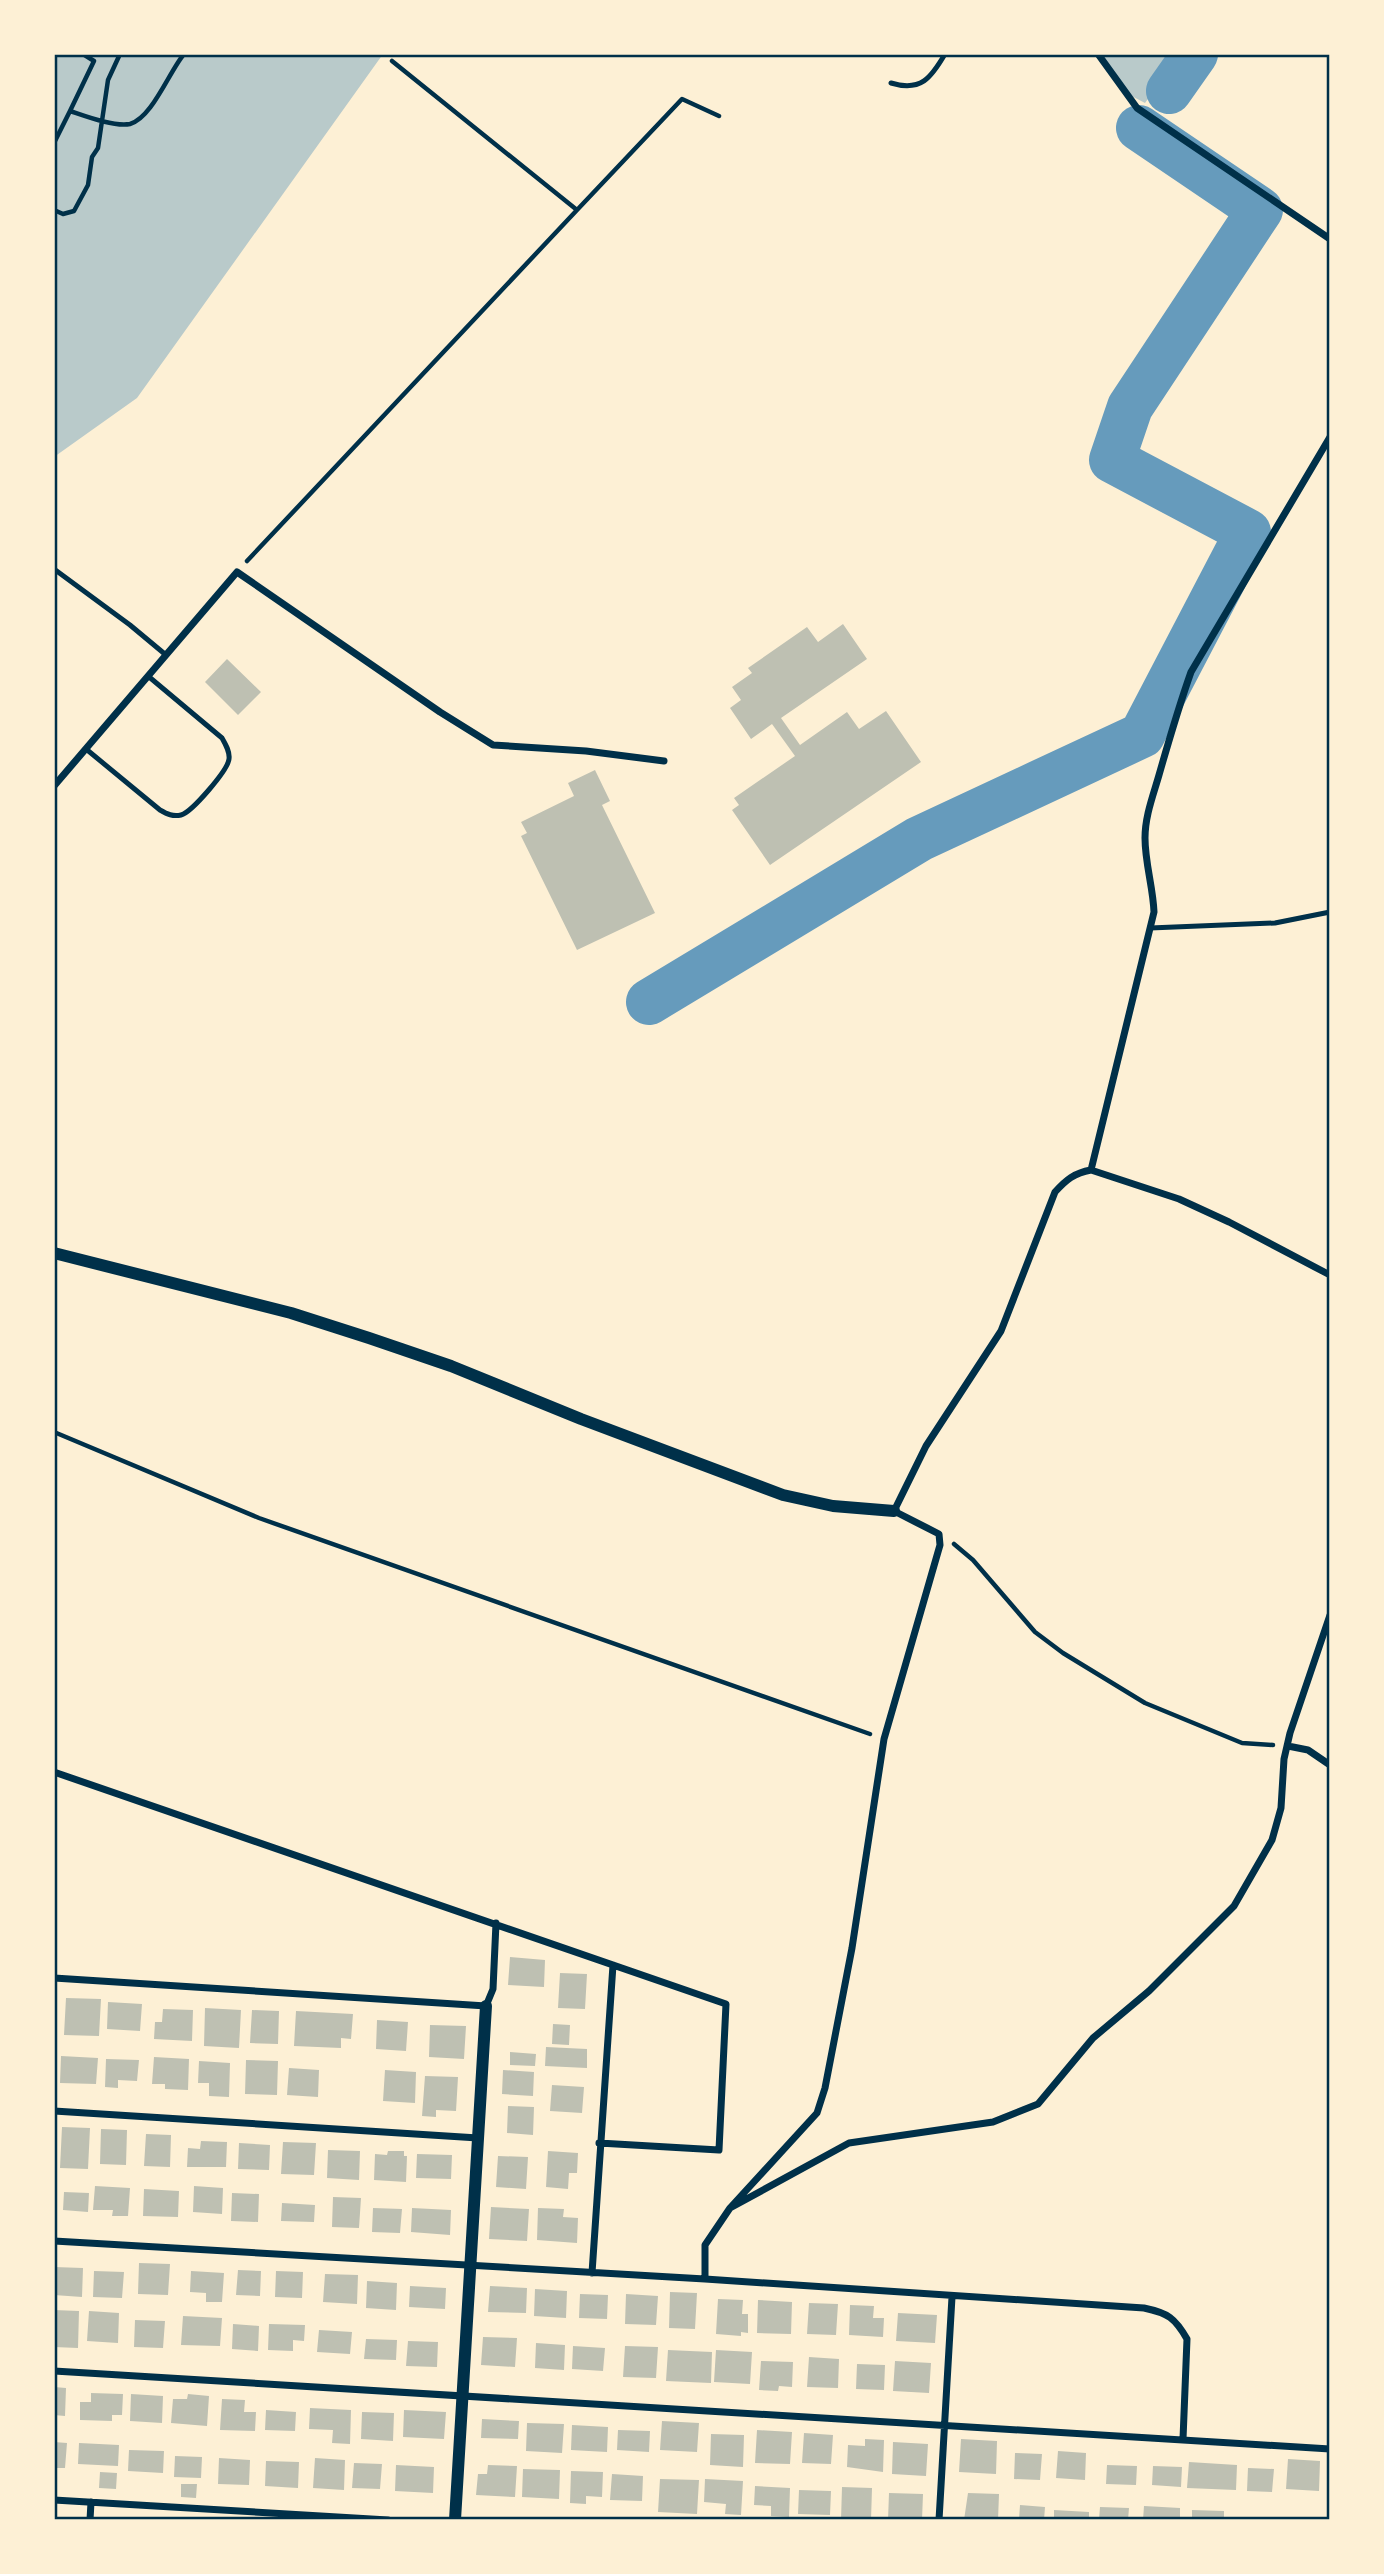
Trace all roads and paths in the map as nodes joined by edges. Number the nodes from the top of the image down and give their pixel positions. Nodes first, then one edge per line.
1 (83, 54) edge
2 (120, 54) edge
3 (184, 54) edge
4 (945, 54) edge
5 (1098, 54) edge
6 (392, 61) dead end
7 (891, 83) dead end
8 (70, 111) junction
9 (719, 116) dead end
10 (102, 121) junction
11 (54, 143) edge
12 (577, 209) junction
13 (54, 211) edge
14 (1330, 239) edge
15 (1330, 437) edge
16 (55, 570) edge
17 (236, 572) junction
18 (166, 655) junction
19 (148, 676) junction
20 (86, 749) junction
21 (664, 761) dead end
22 (54, 786) edge
23 (1330, 912) edge
24 (1150, 928) junction
25 (1091, 1170) junction
26 (54, 1253) edge
27 (1330, 1275) edge
28 (54, 1432) edge
29 (894, 1511) junction
30 (939, 1534) junction
31 (1330, 1615) edge
32 (884, 1739) junction
33 (1287, 1746) junction
34 (1330, 1765) edge
35 (54, 1772) edge
36 (496, 1923) junction
37 (612, 1965) junction
38 (54, 1978) edge
39 (486, 2006) junction
40 (54, 2111) edge
41 (478, 2138) junction
42 (599, 2143) junction
43 (730, 2208) junction
44 (54, 2241) edge
45 (471, 2267) junction
46 (592, 2273) junction
47 (705, 2279) junction
48 (952, 2297) junction
49 (54, 2371) edge
50 (463, 2394) junction
51 (944, 2425) junction
52 (1183, 2439) junction
53 (1330, 2449) edge
54 (54, 2500) edge
55 (91, 2502) junction
56 (90, 2520) edge
57 (387, 2520) edge
58 (455, 2520) edge
59 (939, 2520) edge

1 - 8 path
2 - 10 path
3 - 10 path
4 - 7 lane
5 - 14 street
6 - 12 path
8 - 10 path
8 - 11 path
9 - 12 path
10 - 13 path
12 - 17 path
15 - 24 street
16 - 18 lane
17 - 18 street
17 - 21 street
18 - 19 street
19 - 20 street
19 - 20 lane
20 - 22 street
23 - 24 lane
24 - 25 street
25 - 27 street
25 - 29 street
26 - 29 street
28 - 32 path
29 - 30 street
30 - 32 street
30 - 33 path
31 - 33 street
32 - 43 street
33 - 34 street
33 - 43 street
35 - 36 street
36 - 37 street
36 - 39 street
37 - 42 street
37 - 42 street
38 - 39 street
39 - 41 street
40 - 41 street
41 - 45 street
42 - 46 street
43 - 47 street
44 - 45 street
45 - 46 street
45 - 50 street
46 - 47 street
47 - 48 street
48 - 51 street
48 - 52 street
49 - 50 street
50 - 51 street
50 - 58 street
51 - 52 street
51 - 59 street
52 - 53 street
54 - 55 street
55 - 56 street
55 - 57 street

